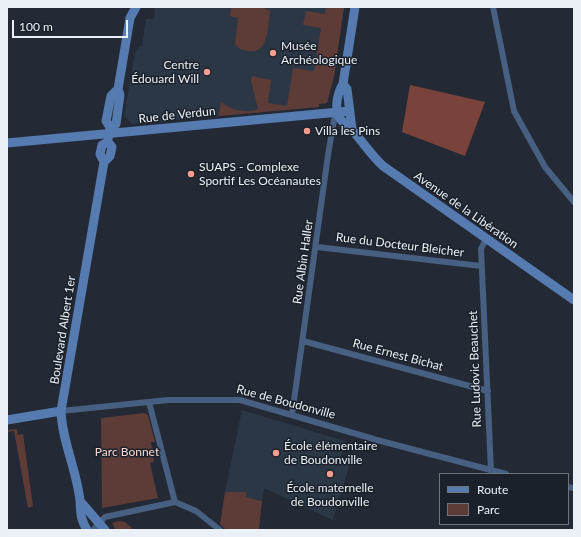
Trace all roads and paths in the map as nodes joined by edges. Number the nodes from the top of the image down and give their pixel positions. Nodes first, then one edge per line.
1 (126, 7) edge
2 (136, 7) edge
3 (355, 7) edge
4 (493, 7) edge
5 (130, 18) junction
6 (343, 84) junction
7 (350, 111) junction
8 (337, 113) junction
9 (352, 129) junction
10 (109, 134) junction
11 (7, 143) edge
12 (574, 202) edge
13 (486, 239) junction
14 (317, 247) junction
15 (481, 266) junction
16 (574, 300) edge
17 (303, 341) junction
18 (488, 391) junction
19 (149, 402) junction
20 (62, 411) junction
21 (292, 415) junction
22 (7, 420) edge
23 (490, 471) junction
24 (501, 473) edge
25 (80, 501) junction
26 (175, 502) junction
27 (103, 526) edge
28 (87, 530) edge
29 (93, 530) edge
30 (220, 530) edge

1 - 5 main road, Boulevard Albert 1er
2 - 5 main road, Boulevard Albert 1er
3 - 6 main road, Avenue de la Libération
4 - 12 street
5 - 10 main road, Boulevard Albert 1er
6 - 7 main road, Avenue de la Libération
6 - 8 main road, Avenue de la Libération
7 - 8 main road, Rue de Verdun
7 - 9 main road, Avenue de la Libération
8 - 9 main road, Avenue de la Libération
8 - 10 main road, Rue de Verdun
8 - 14 street, Rue Albin Haller
9 - 13 main road, Avenue de la Libération
10 - 11 main road, Rue de Verdun
10 - 20 main road, Boulevard Albert 1er
13 - 15 street, Rue Ludovic Beauchet
13 - 16 main road, Avenue de la Libération
14 - 15 street, Rue du Docteur Bleicher
14 - 17 street, Rue Albin Haller
15 - 18 street, Rue Ludovic Beauchet
17 - 18 street, Rue Ernest Bichat
17 - 21 street, Rue Albin Haller
18 - 23 street, Rue Ludovic Beauchet
19 - 20 street, Rue de Boudonville
19 - 21 street, Rue de Boudonville
19 - 26 street
20 - 22 main road, Rue de Boudonville
20 - 25 main road, Boulevard Albert 1er
21 - 23 street, Rue de Boudonville
23 - 24 street, Rue de Boudonville
25 - 27 main road
25 - 28 main road, Boulevard Albert 1er
26 - 27 street
26 - 30 street
27 - 29 street

